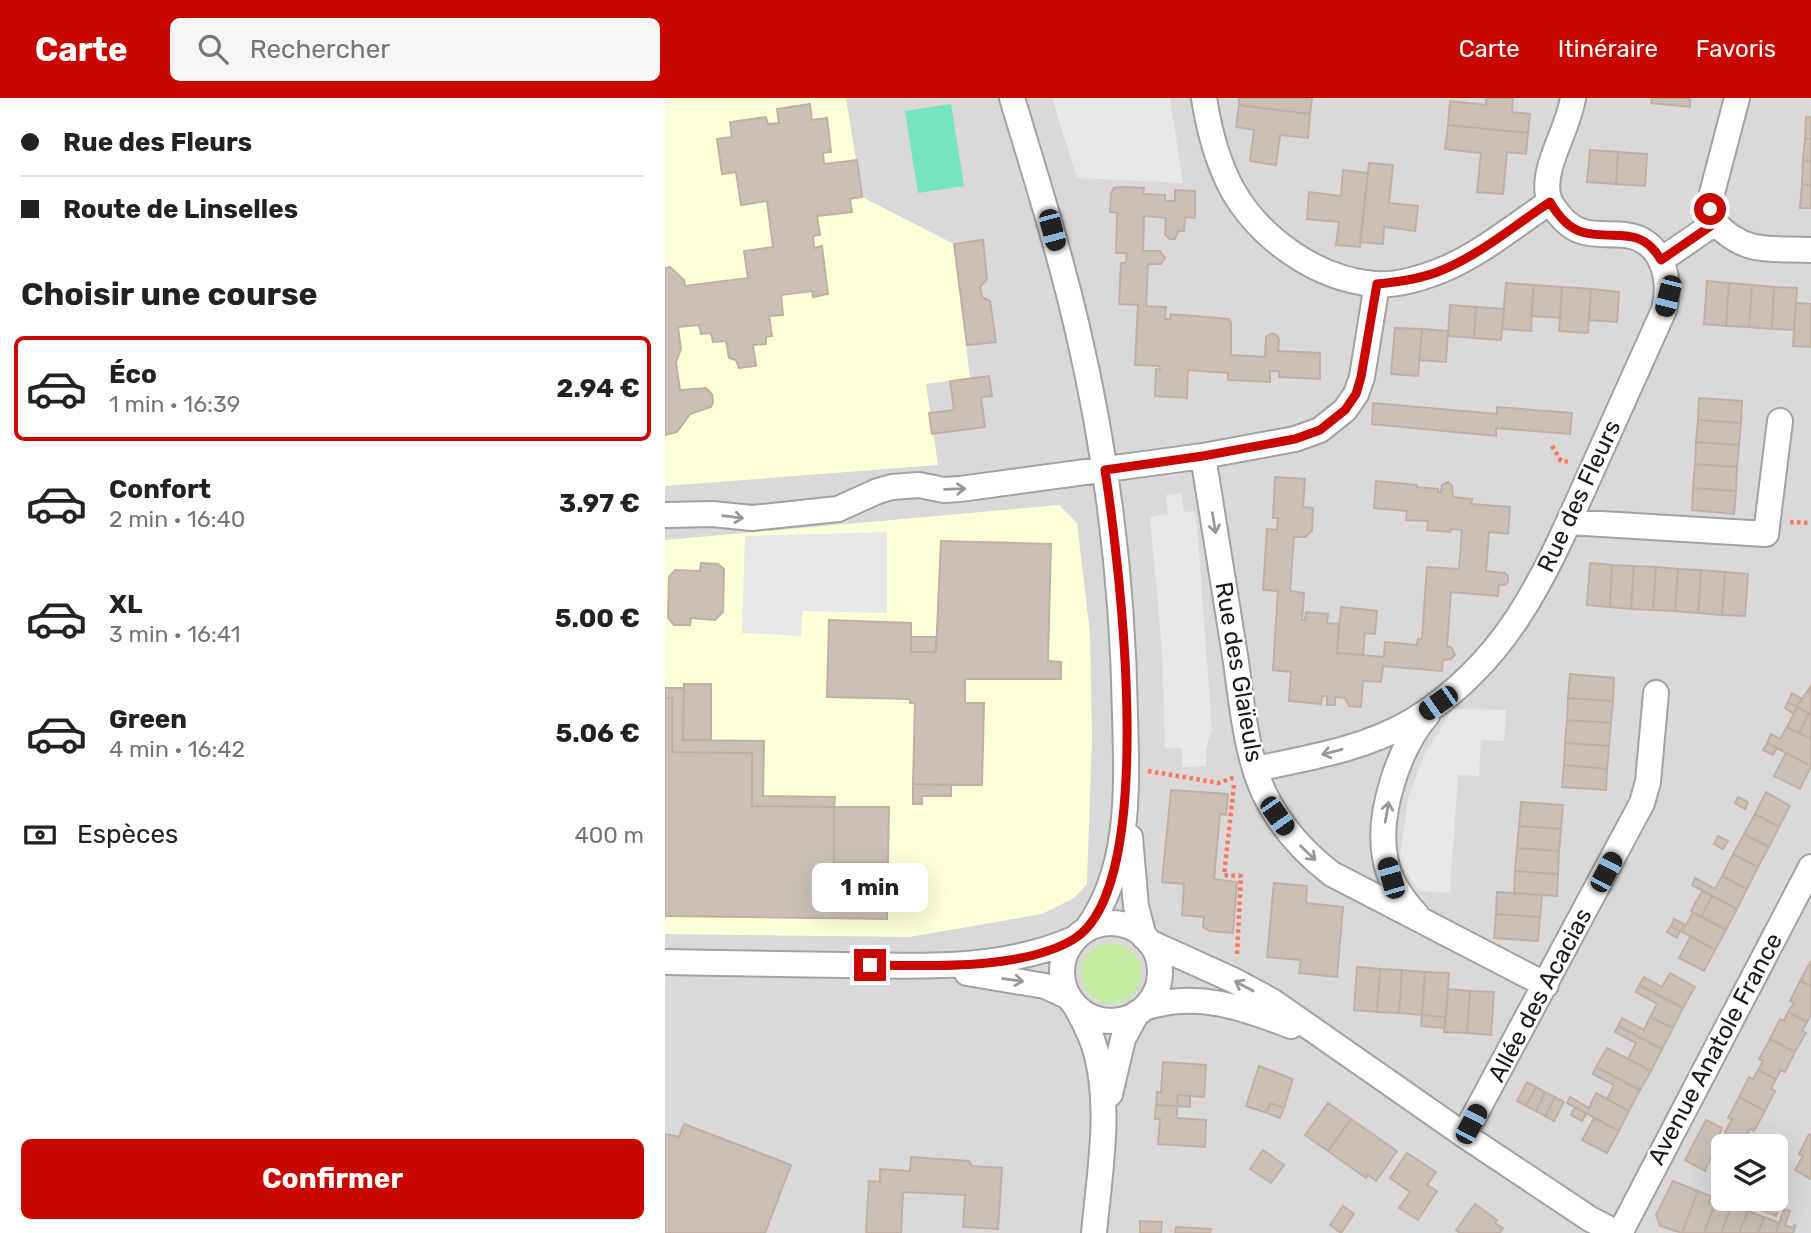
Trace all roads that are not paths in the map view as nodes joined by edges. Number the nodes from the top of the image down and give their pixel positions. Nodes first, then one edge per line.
1 (1012, 98) edge
2 (1204, 98) edge
3 (1573, 98) edge
4 (1737, 98) edge
5 (1550, 202) junction
6 (1715, 223) junction
7 (1811, 250) edge
8 (1661, 260) junction
9 (1377, 284) junction
10 (1780, 421) dead end
11 (1203, 456) junction
12 (1105, 470) junction
13 (665, 515) edge
14 (1569, 522) junction
15 (1656, 693) dead end
16 (1438, 703) junction
17 (1245, 773) junction
18 (1126, 796) junction
19 (1811, 867) edge
20 (1420, 918) junction
21 (1081, 934) junction
22 (1147, 939) junction
23 (665, 962) edge
24 (922, 966) junction
25 (1545, 985) junction
26 (1072, 1002) junction
27 (1140, 1011) junction
28 (1321, 1038) junction
29 (1103, 1129) junction
30 (1464, 1135) junction
31 (1094, 1233) edge
32 (1618, 1233) edge

1 - 12 street
2 - 9 street
3 - 5 street
4 - 6 street
5 - 8 street
5 - 9 street
6 - 7 street
6 - 8 street
8 - 14 street, Rue des Fleurs
9 - 11 street
10 - 14 street
11 - 12 street
11 -> 17 street, Rue des Glaïeuls
13 -> 12 street
12 - 18 street
14 - 16 street, Rue des Fleurs
15 - 25 street, Allée des Acacias
16 -> 17 street, Rue des Fleurs
20 -> 16 street
17 -> 20 street, Rue des Glaïeuls
18 - 21 street
18 - 22 street
19 - 32 street, Avenue Anatole France
20 - 25 street, Rue des Glaïeuls
21 - 22 street
21 - 24 street
21 - 26 street
22 - 27 street
28 -> 22 street
23 - 24 street
24 -> 26 street
25 - 30 street, Allée des Acacias
26 - 27 street
26 - 29 street
27 - 28 street
27 - 29 street
28 - 30 street
29 - 31 street
30 - 32 street

